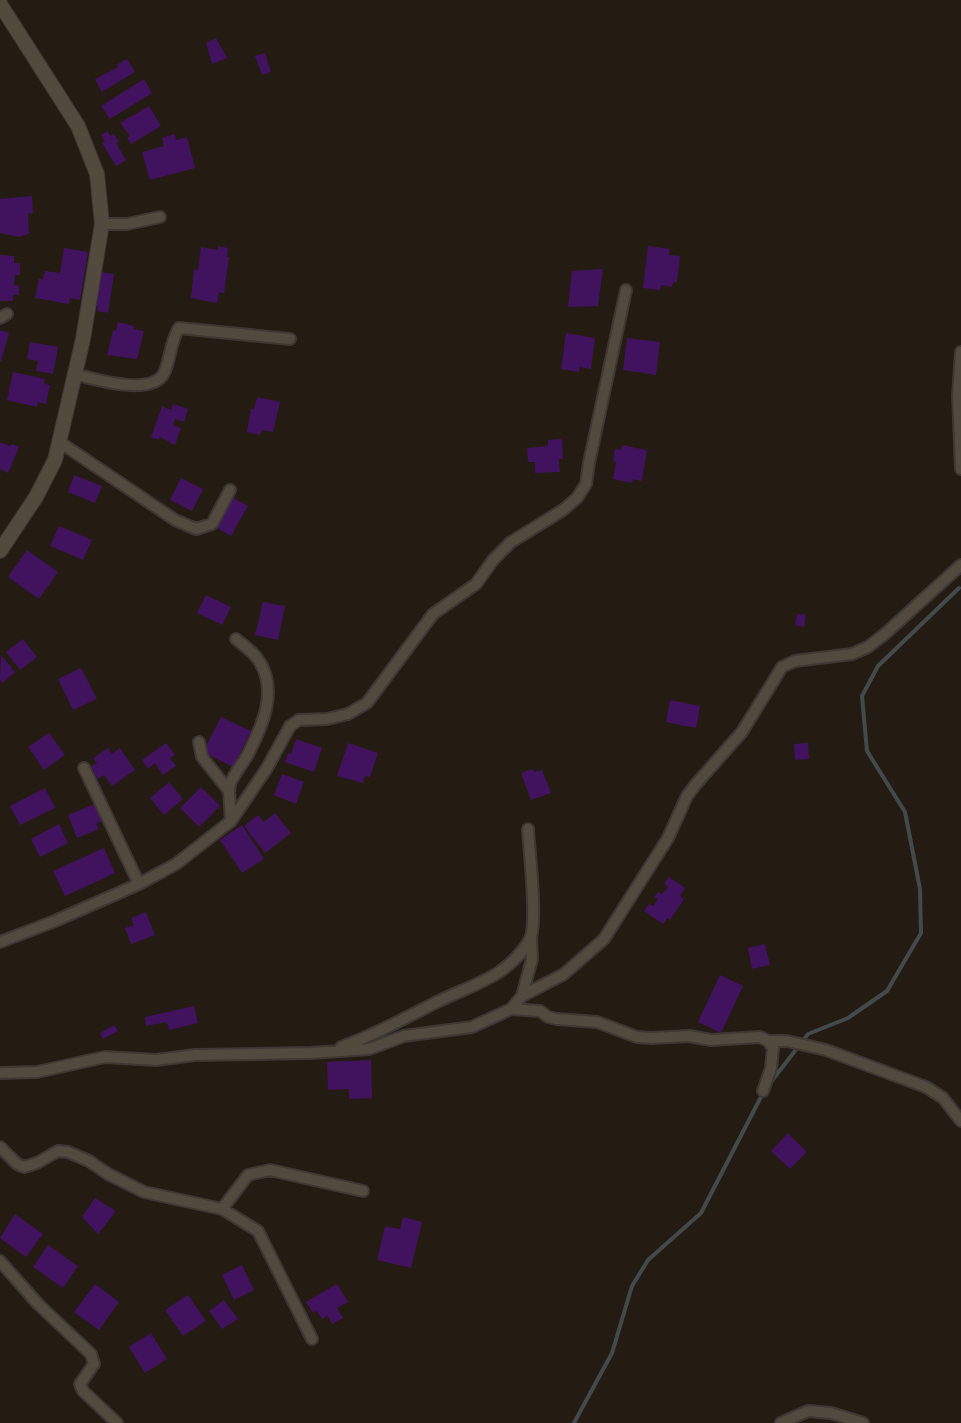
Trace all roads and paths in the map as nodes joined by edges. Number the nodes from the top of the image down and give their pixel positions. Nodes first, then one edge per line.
1 (0, 4) edge
2 (160, 217) dead end
3 (102, 224) junction
4 (626, 290) dead end
5 (290, 339) dead end
6 (961, 352) edge
7 (74, 374) junction
8 (60, 442) junction
9 (961, 469) edge
10 (230, 490) dead end
11 (0, 551) edge
12 (961, 565) edge
13 (236, 639) dead end
14 (199, 742) dead end
15 (84, 768) dead end
16 (229, 791) junction
17 (231, 821) junction
18 (528, 829) dead end
19 (140, 884) junction
20 (531, 937) junction
21 (0, 942) edge
22 (522, 996) junction
23 (511, 1009) junction
24 (768, 1041) junction
25 (327, 1052) junction
26 (0, 1072) edge
27 (763, 1091) dead end
28 (961, 1121) edge
29 (0, 1147) edge
30 (363, 1191) dead end
31 (222, 1209) junction
32 (0, 1261) edge
33 (312, 1339) dead end
34 (117, 1423) edge
35 (781, 1423) edge
36 (863, 1423) edge

1 - 3 street
2 - 3 street
3 - 7 street
4 - 17 street
5 - 7 street
6 - 9 street
7 - 8 street
8 - 10 street
8 - 11 street
12 - 22 street
13 - 16 street
14 - 16 street
15 - 19 street
16 - 17 street
17 - 19 street
18 - 20 street
19 - 21 street
20 - 22 street
20 - 25 street
22 - 23 street
23 - 24 street
23 - 25 street
24 - 27 street
24 - 28 street
25 - 26 street
29 - 31 street
30 - 31 street
31 - 33 street
32 - 34 street
35 - 36 street

